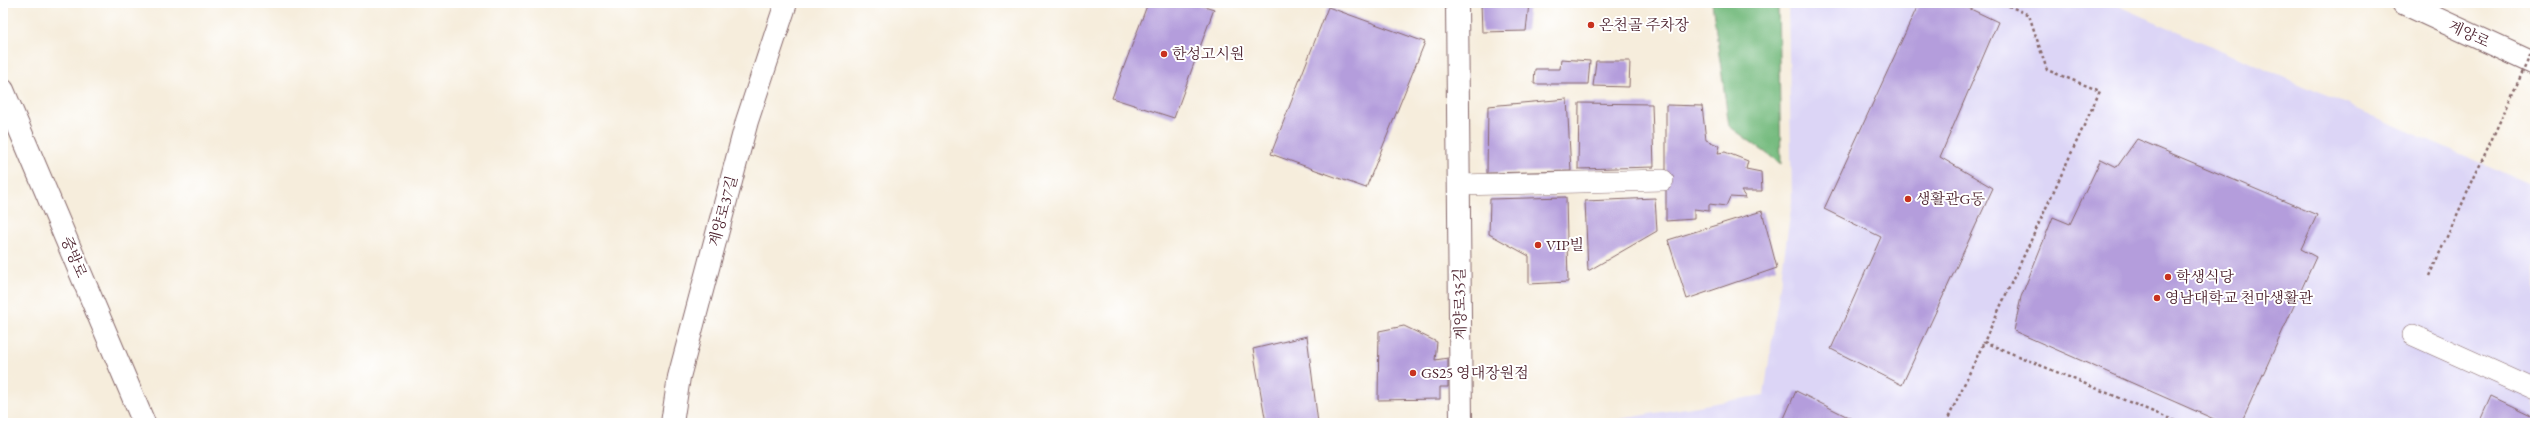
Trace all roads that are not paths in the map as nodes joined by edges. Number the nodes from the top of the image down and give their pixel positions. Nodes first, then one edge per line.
1 (786, 3) edge
2 (1457, 3) edge
3 (2403, 3) edge
4 (2535, 64) edge
5 (3, 90) edge
6 (1663, 180) dead end
7 (1459, 185) junction
8 (2413, 335) dead end
9 (2535, 390) edge
10 (144, 423) edge
11 (672, 423) edge
12 (1461, 423) edge

1 - 11 street, 계양로37길
2 - 7 street, 계양로35길
3 - 4 street, 계양로
5 - 10 street, 중방로
6 - 7 lane
7 - 12 street, 계양로35길
8 - 9 lane

